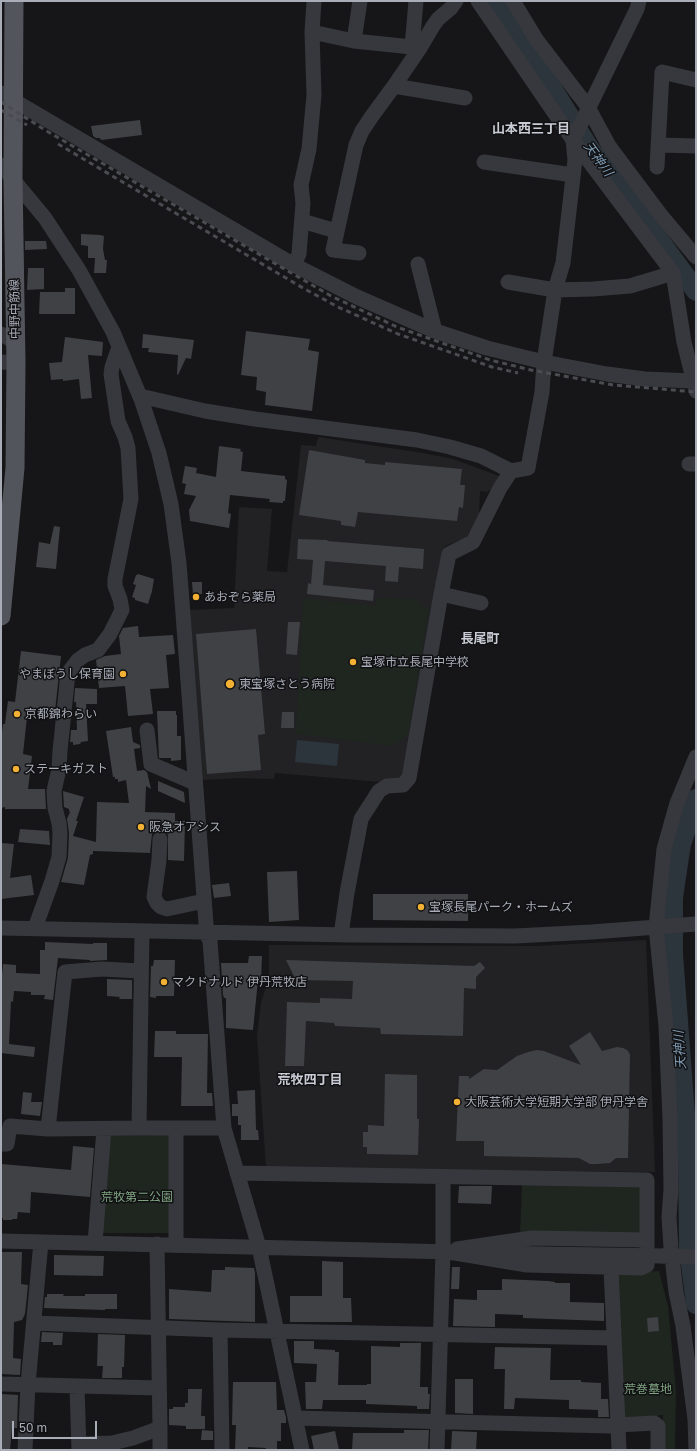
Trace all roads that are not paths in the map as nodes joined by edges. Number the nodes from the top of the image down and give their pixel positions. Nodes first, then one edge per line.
1 (14, 1) edge
2 (314, 1) edge
3 (360, 1) edge
4 (416, 1) edge
5 (456, 1) edge
6 (478, 1) edge
7 (513, 1) edge
8 (639, 1) edge
9 (312, 32) junction
10 (354, 41) junction
11 (416, 48) junction
12 (696, 80) edge
13 (394, 86) junction
14 (7, 96) edge
15 (465, 98) dead end
16 (588, 107) junction
17 (572, 140) junction
18 (659, 145) junction
19 (696, 146) edge
20 (484, 162) dead end
21 (657, 168) dead end
22 (7, 172) edge
23 (573, 175) junction
24 (302, 221) junction
25 (336, 230) junction
26 (359, 253) dead end
27 (696, 257) edge
28 (418, 264) dead end
29 (294, 265) junction
30 (673, 273) junction
31 (508, 282) dead end
32 (555, 290) junction
33 (435, 331) junction
34 (8, 338) edge
35 (119, 347) junction
36 (8, 362) edge
37 (544, 362) junction
38 (694, 386) edge
39 (140, 396) junction
40 (511, 471) junction
41 (3, 573) edge
42 (441, 594) junction
43 (481, 603) dead end
44 (1, 616) edge
45 (147, 730) dead end
46 (696, 758) edge
47 (196, 783) junction
48 (160, 838) dead end
49 (204, 901) junction
50 (693, 924) edge
51 (133, 927) junction
52 (655, 927) junction
53 (1, 928) edge
54 (35, 928) junction
55 (206, 932) junction
56 (341, 935) junction
57 (140, 970) junction
58 (139, 1128) junction
59 (176, 1128) junction
60 (224, 1128) junction
61 (48, 1129) junction
62 (104, 1129) junction
63 (1, 1144) edge
64 (237, 1173) junction
65 (442, 1177) junction
66 (647, 1240) junction
67 (1, 1241) edge
68 (41, 1242) junction
69 (95, 1243) junction
70 (157, 1244) junction
71 (176, 1245) junction
72 (259, 1247) junction
73 (442, 1251) junction
74 (672, 1256) junction
75 (696, 1257) edge
76 (612, 1268) junction
77 (34, 1323) junction
78 (158, 1328) junction
79 (220, 1330) junction
80 (276, 1330) junction
81 (439, 1334) junction
82 (613, 1338) junction
83 (1, 1384) edge
84 (28, 1384) junction
85 (77, 1386) junction
86 (158, 1388) junction
87 (295, 1418) junction
88 (437, 1421) junction
89 (618, 1425) junction
90 (160, 1428) junction
91 (79, 1447) edge
92 (25, 1450) edge
93 (160, 1450) edge
94 (222, 1450) edge
95 (302, 1450) edge
96 (437, 1450) edge
97 (619, 1450) edge
98 (658, 1450) edge
99 (696, 1450) edge

1 - 14 main road, 中野中筋線
2 - 9 street
3 - 10 street
4 - 11 street
5 - 11 street
6 - 17 street
7 - 16 street
8 - 16 street
9 - 10 street
9 - 24 street
10 - 11 street
11 - 13 street
12 - 18 street
13 - 15 street
13 - 25 street
14 - 22 main road, 中野中筋線
14 - 29 street
16 - 17 street
16 - 27 street
17 - 23 street
17 - 30 street
18 - 19 street
18 - 21 street
20 - 23 street
22 - 34 main road, 中野中筋線
22 - 35 street
23 - 32 street
24 - 25 street
24 - 29 street
25 - 26 street
28 - 33 street
29 - 33 street
30 - 32 street
30 - 38 street
31 - 32 street
32 - 37 street
33 - 37 street
34 - 36 main road, 中野中筋線
35 - 39 street
35 - 54 street
36 - 41 main road, 中野中筋線
37 - 38 street
37 - 40 street
39 - 40 street
39 - 47 street
40 - 42 street
41 - 44 main road, 中野中筋線
42 - 43 street
42 - 56 street
45 - 47 street
46 - 52 street
47 - 49 street
48 - 49 street
49 - 55 street
50 - 52 street
51 - 54 street
51 - 55 street
51 - 57 street
52 - 56 street
52 - 74 street
53 - 54 street
55 - 56 street
55 - 60 street
57 - 58 street
57 - 61 street
58 - 59 street
58 - 62 street
59 - 60 street
59 - 71 street
60 - 64 street
61 - 62 street
61 - 63 street
62 - 69 street
64 - 65 street
64 - 72 street
65 - 66 street
65 - 73 street
66 - 73 street
66 - 76 street
67 - 68 street
68 - 69 street
68 - 77 street
69 - 70 street
70 - 71 street
70 - 78 street
71 - 72 street
72 - 73 street
72 - 80 street
73 - 74 street, bridge
73 - 76 street
73 - 81 street
74 - 75 street
74 - 99 street
76 - 82 street
77 - 78 street
77 - 84 street
78 - 79 street
78 - 86 street
79 - 80 street
79 - 94 street
80 - 81 street
80 - 87 street
81 - 82 street
81 - 88 street
82 - 89 street
83 - 84 street
84 - 85 street
84 - 92 street
85 - 86 street
85 - 91 street
86 - 90 street
87 - 88 street
87 - 95 street
88 - 89 street
88 - 96 street
89 - 97 street
89 - 98 street
90 - 91 street
90 - 93 street

